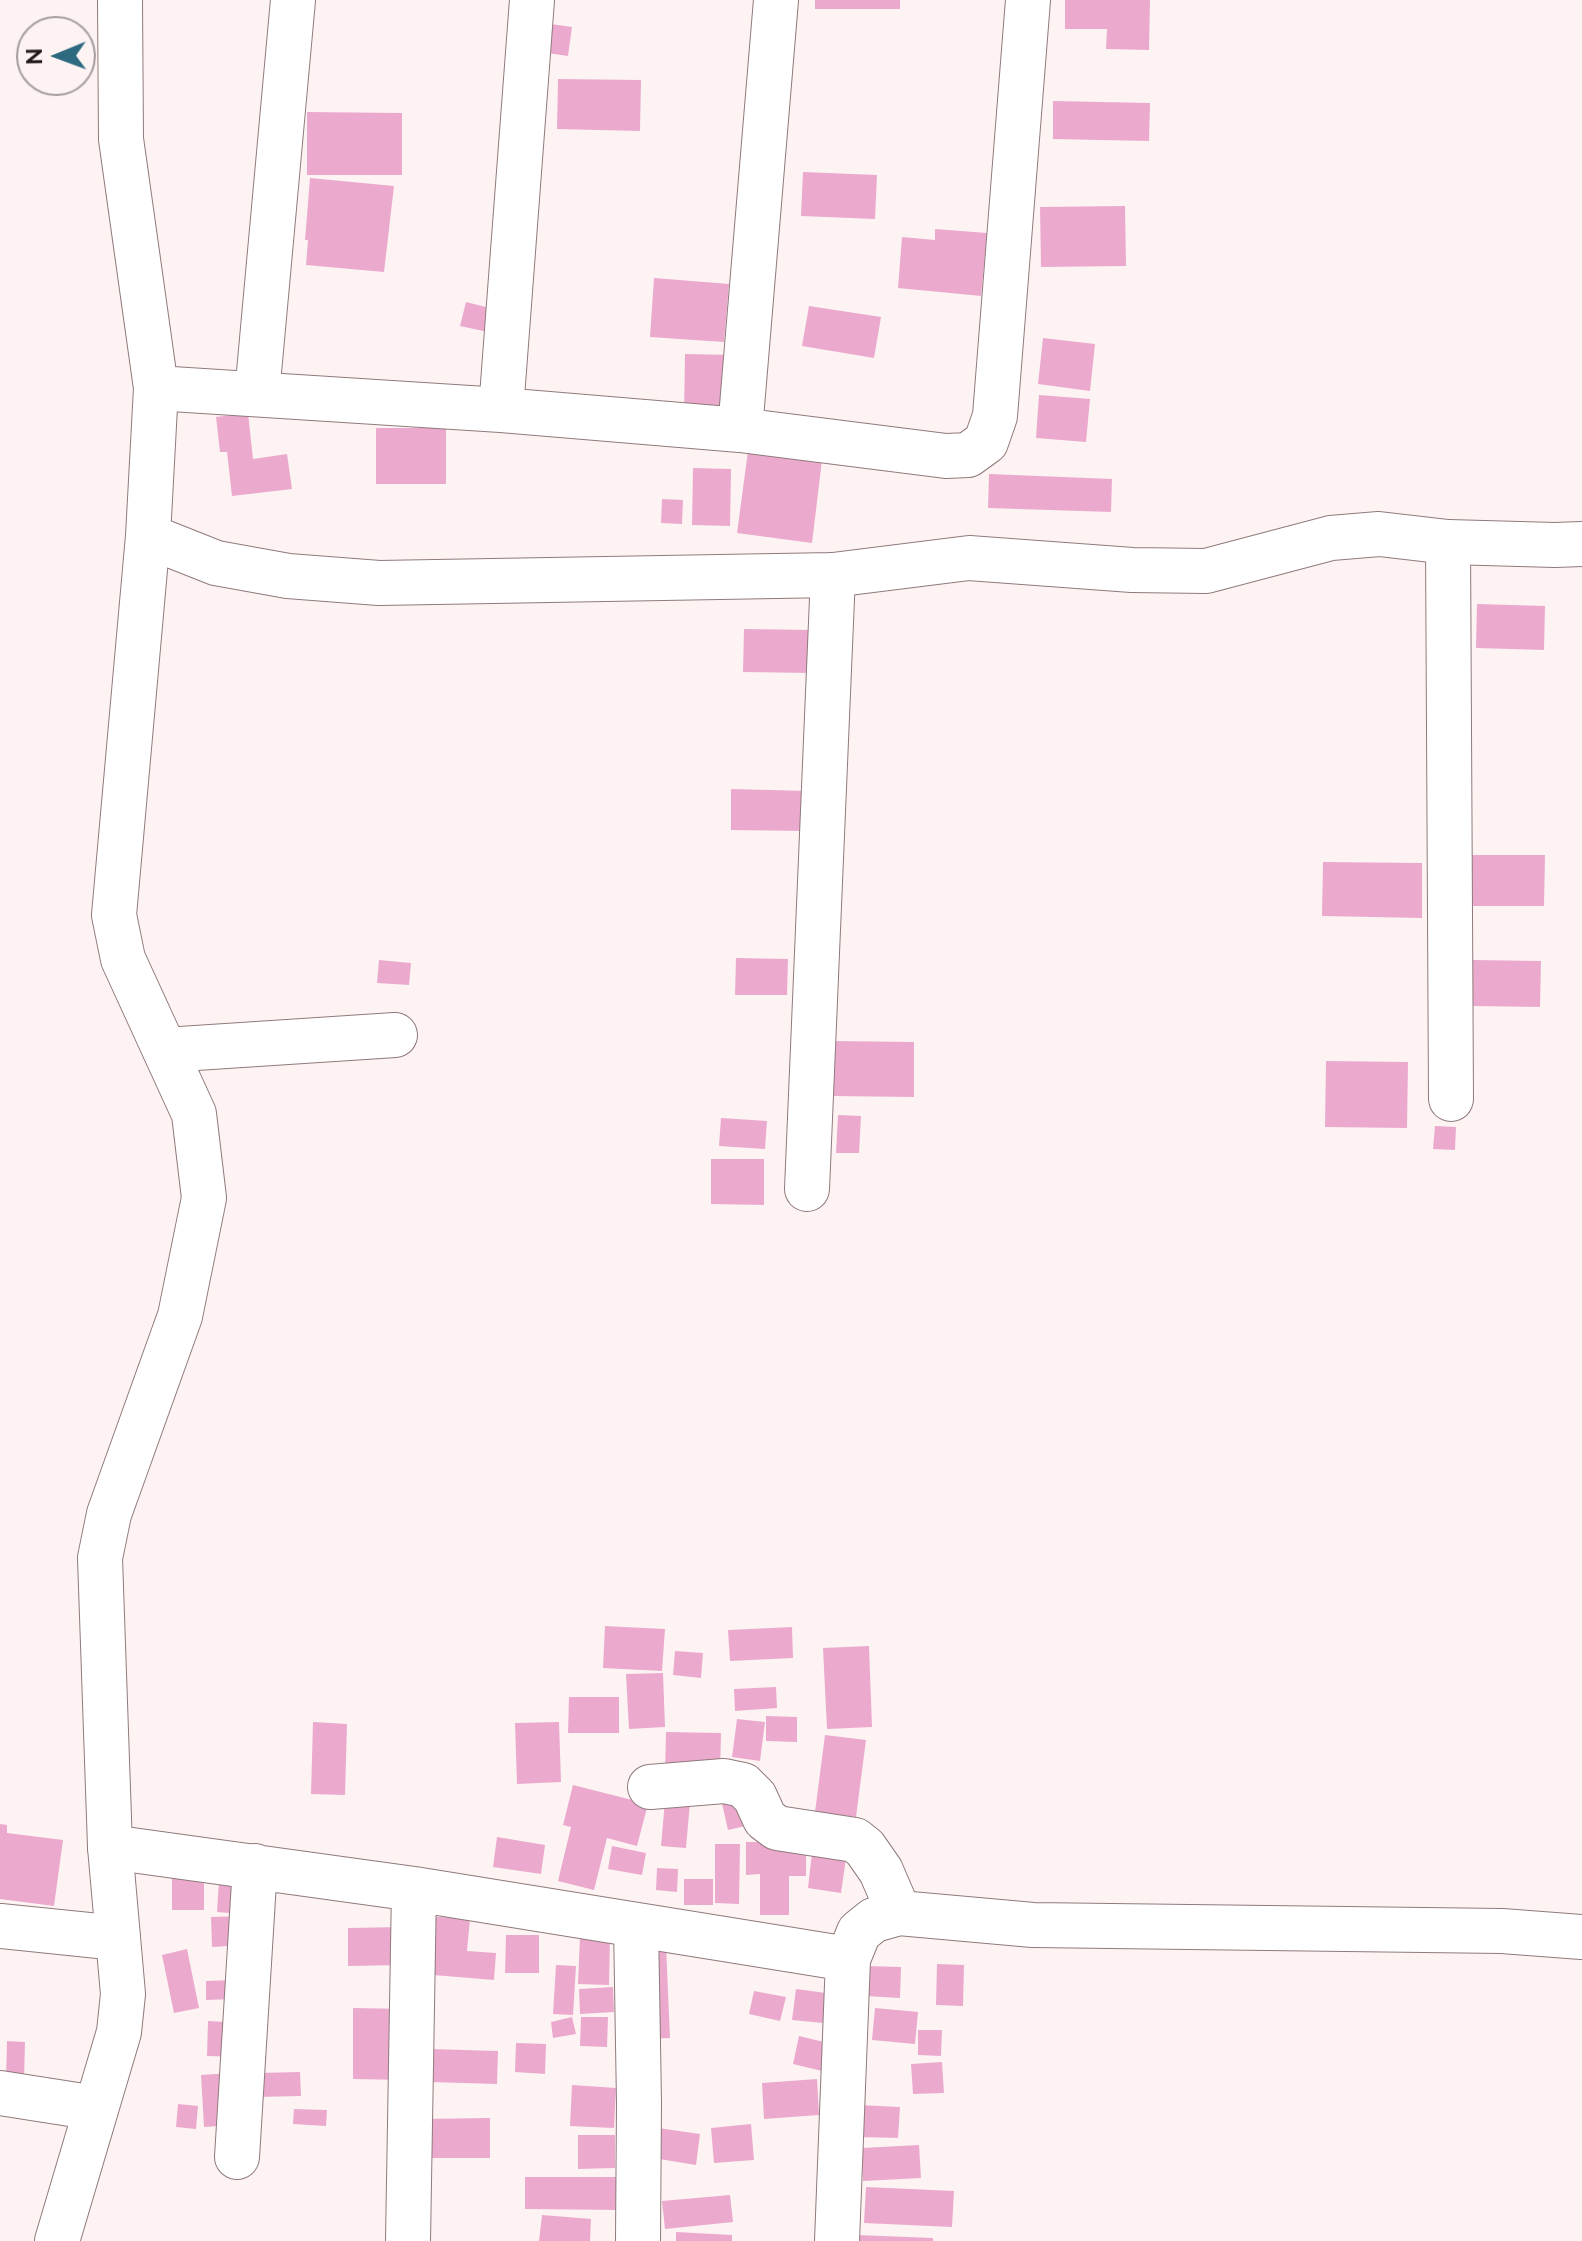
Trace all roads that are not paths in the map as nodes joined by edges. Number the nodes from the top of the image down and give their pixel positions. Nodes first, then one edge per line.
1 (120, 0) edge
2 (293, 0) edge
3 (532, 0) edge
4 (776, 0) edge
5 (1028, 0) edge
6 (166, 388) junction
7 (242, 393) junction
8 (501, 410) junction
9 (740, 430) junction
10 (148, 536) junction
11 (1448, 542) junction
12 (1582, 544) edge
13 (833, 575) junction
14 (395, 1035) dead end
15 (165, 1050) junction
16 (1451, 1099) dead end
17 (807, 1189) dead end
18 (650, 1787) dead end
19 (136, 1850) junction
20 (255, 1866) junction
21 (414, 1889) junction
22 (899, 1913) junction
23 (636, 1925) junction
24 (0, 1926) edge
25 (1582, 1937) edge
26 (118, 1938) junction
27 (848, 1959) junction
28 (0, 2093) edge
29 (96, 2108) junction
30 (237, 2157) dead end
31 (57, 2241) edge
32 (408, 2241) edge
33 (638, 2241) edge
34 (837, 2241) edge

1 - 6 street
2 - 7 street
3 - 8 street
4 - 9 street
5 - 9 street
6 - 7 street
6 - 10 street
7 - 8 street
8 - 9 street
10 - 13 street
10 - 15 street
11 - 12 street
11 - 13 street
11 - 16 street
13 - 17 street
14 - 15 street
15 - 19 street
18 - 22 street
19 - 20 street
19 - 26 street
20 - 21 street
20 - 30 street
21 - 23 street
21 - 32 street
22 - 25 street
22 - 27 street
23 - 27 street
23 - 33 street
24 - 26 street
26 - 29 street
27 - 34 street
28 - 29 street
29 - 31 street

